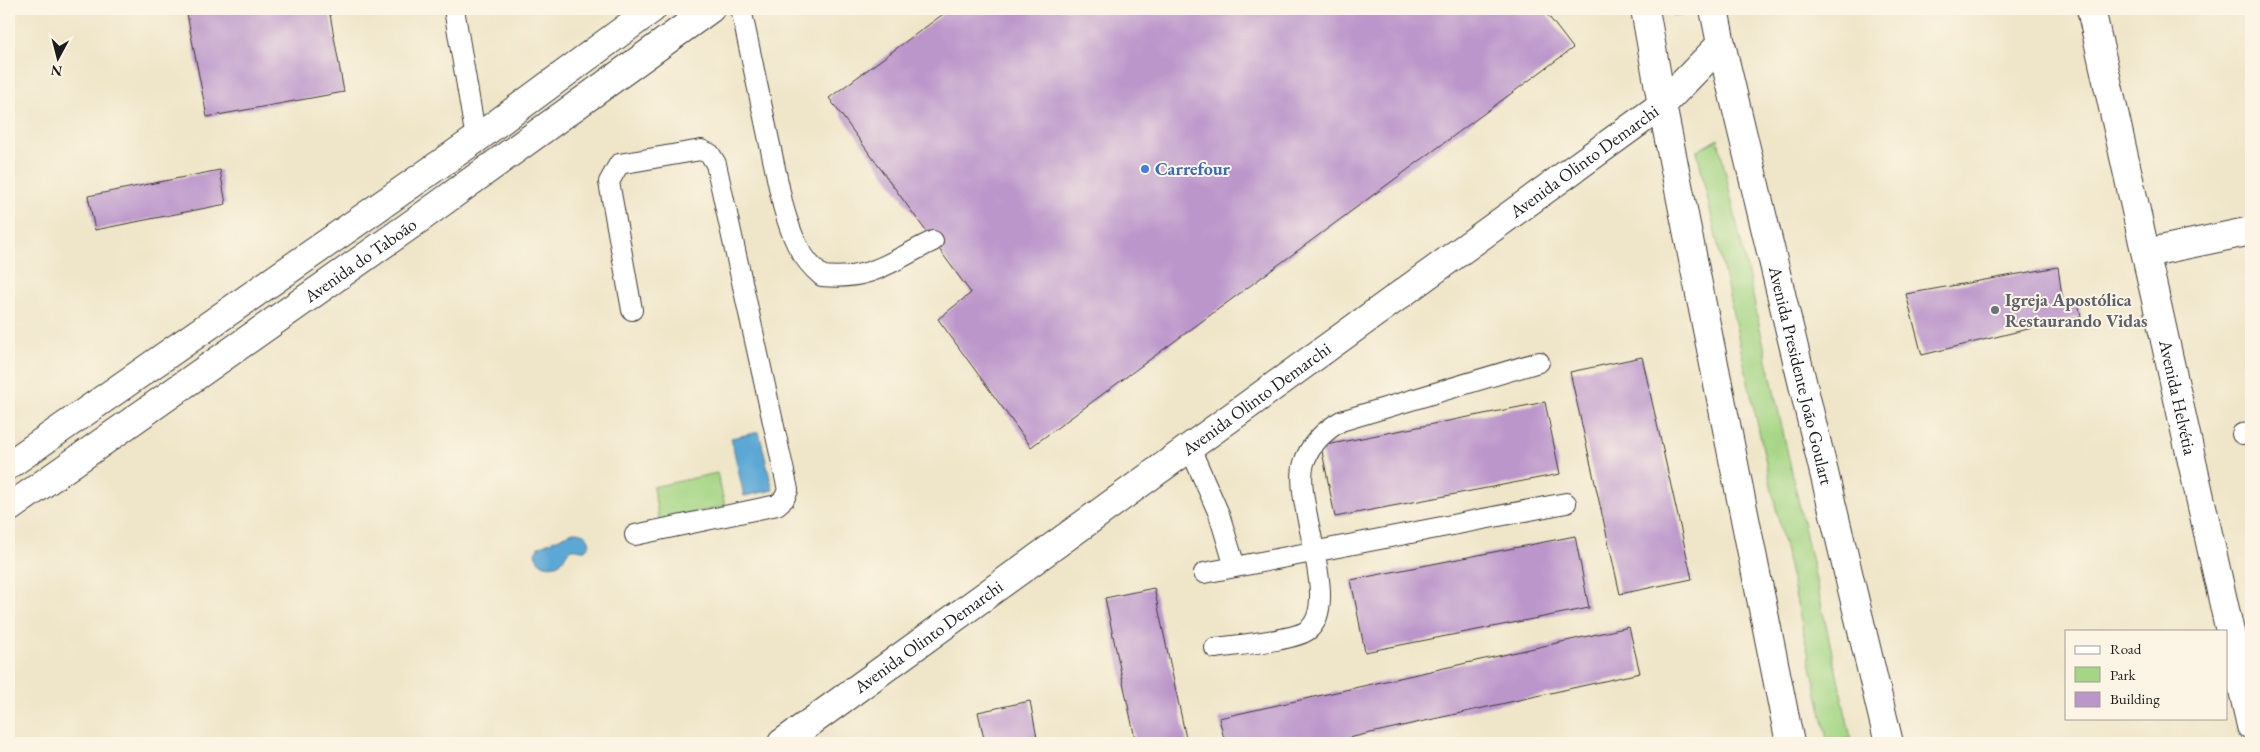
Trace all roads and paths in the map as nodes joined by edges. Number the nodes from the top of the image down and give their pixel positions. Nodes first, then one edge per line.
1 (454, 9) edge
2 (652, 9) edge
3 (710, 9) edge
4 (741, 9) edge
5 (1645, 9) edge
6 (1714, 9) edge
7 (2091, 9) edge
8 (1721, 44) junction
9 (1662, 105) junction
10 (476, 139) junction
11 (2251, 231) edge
12 (933, 241) dead end
13 (2146, 253) junction
14 (632, 310) dead end
15 (1538, 362) dead end
16 (1190, 448) junction
17 (9, 465) edge
18 (1566, 503) dead end
19 (9, 508) edge
20 (635, 535) dead end
21 (1315, 552) junction
22 (1235, 567) junction
23 (1204, 573) dead end
24 (1215, 648) dead end
25 (2251, 726) edge
26 (782, 743) edge
27 (1790, 743) edge
28 (1889, 743) edge

1 - 10 lane
2 - 10 street, Avenida do Taboão
3 - 19 street, Avenida do Taboão
4 - 12 lane
5 - 9 street
6 - 8 street, Avenida Presidente João Goulart
7 - 13 street, Avenida Helvétia
8 - 9 street, Avenida Olinto Demarchi
8 - 28 street, Avenida Presidente João Goulart
9 - 16 street, Avenida Olinto Demarchi
9 - 27 street
10 - 17 street, Avenida do Taboão
11 - 13 street
13 - 25 street, Avenida Helvétia
14 - 20 lane
15 - 21 lane
16 - 22 lane
16 - 26 street, Avenida Olinto Demarchi
18 - 21 lane
21 - 22 lane
21 - 24 lane
22 - 23 lane

